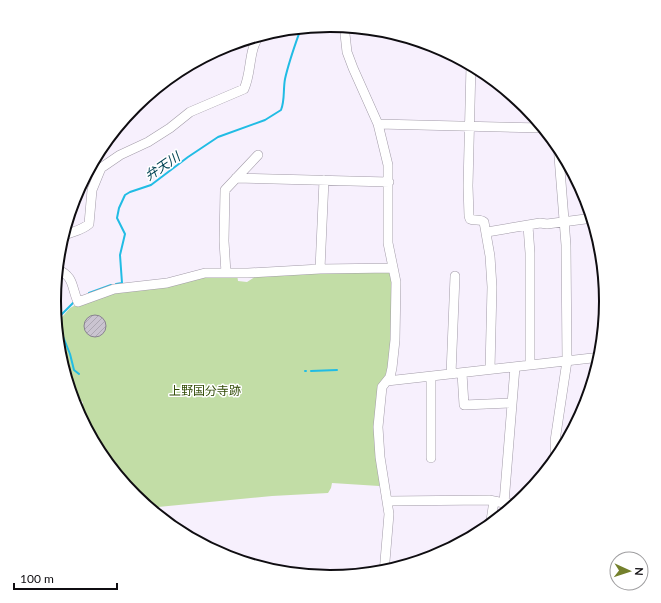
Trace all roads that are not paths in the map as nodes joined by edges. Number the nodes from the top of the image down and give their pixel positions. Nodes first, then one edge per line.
1 (345, 33) edge
2 (255, 43) edge
3 (471, 71) edge
4 (378, 124) junction
5 (469, 126) junction
6 (536, 128) edge
7 (258, 155) dead end
8 (559, 159) edge
9 (236, 178) junction
10 (324, 180) junction
11 (389, 182) junction
12 (587, 219) edge
13 (564, 221) junction
14 (528, 226) junction
15 (487, 232) junction
16 (70, 233) edge
17 (393, 268) junction
18 (320, 269) junction
19 (63, 272) edge
20 (226, 273) junction
21 (455, 276) dead end
22 (594, 358) edge
23 (567, 360) junction
24 (530, 364) junction
25 (515, 367) junction
26 (490, 369) junction
27 (462, 373) junction
28 (451, 374) junction
29 (431, 377) junction
30 (387, 381) junction
31 (512, 403) junction
32 (555, 450) edge
33 (431, 458) dead end
34 (388, 501) junction
35 (494, 501) junction
36 (504, 503) junction
37 (509, 503) edge
38 (491, 518) edge
39 (385, 566) edge

1 - 4 street
2 - 16 street
3 - 5 street
4 - 5 street
4 - 11 street
5 - 6 street
5 - 15 street
7 - 9 street
8 - 13 street
9 - 10 street
9 - 20 street
10 - 11 street
10 - 18 street
11 - 17 street
12 - 13 street
13 - 14 street
13 - 23 street
14 - 15 street
14 - 24 street
15 - 26 street
17 - 18 street
17 - 30 street
18 - 20 street
19 - 20 street
21 - 28 street
22 - 23 street
23 - 24 street
23 - 32 street
24 - 25 street
25 - 26 street
25 - 31 street
26 - 27 street
27 - 28 street
27 - 31 street
28 - 29 street
29 - 30 street
29 - 33 street
30 - 34 street
31 - 36 street
34 - 35 street
34 - 39 street
35 - 36 street
35 - 38 street
36 - 37 street

